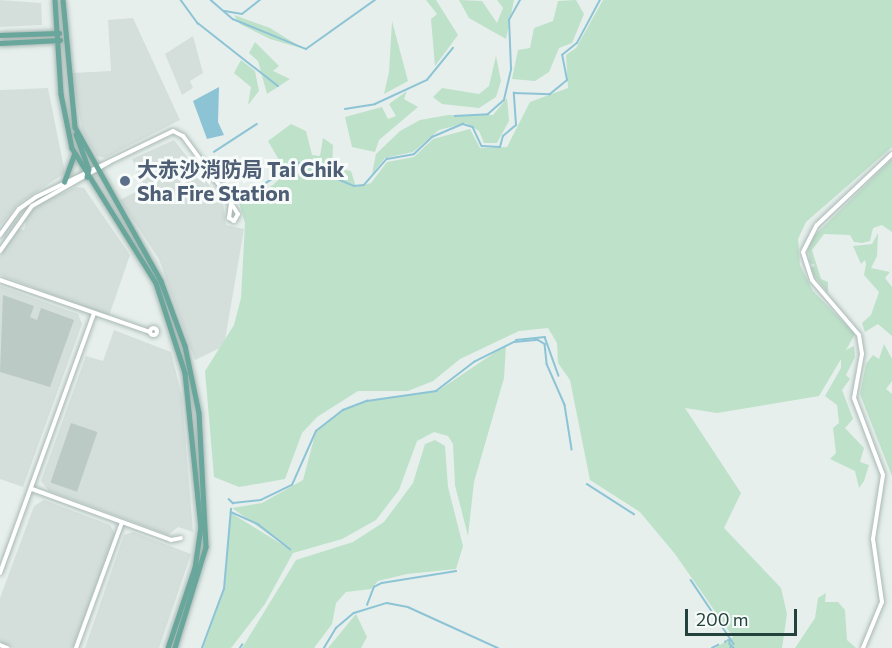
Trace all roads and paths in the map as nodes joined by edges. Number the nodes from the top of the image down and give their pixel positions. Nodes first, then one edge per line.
1 (55, 0) edge
2 (63, 0) edge
3 (57, 33) junction
4 (65, 33) junction
5 (0, 35) edge
6 (65, 40) junction
7 (57, 41) junction
8 (0, 43) edge
9 (74, 153) junction
10 (892, 154) edge
11 (91, 170) junction
12 (87, 177) junction
13 (64, 182) junction
14 (231, 203) dead end
15 (0, 236) edge
16 (0, 251) edge
17 (0, 280) edge
18 (94, 314) junction
19 (150, 332) dead end
20 (32, 489) junction
21 (122, 522) junction
22 (181, 538) dead end
23 (0, 573) edge
24 (0, 645) edge
25 (7, 648) edge
26 (76, 648) edge
27 (168, 648) edge
28 (175, 648) edge
29 (863, 648) edge

1 - 3 main road
2 - 4 main road
3 - 4 main road
3 - 5 main road
3 - 7 main road
4 - 6 main road
6 - 7 main road
6 - 11 main road
7 - 8 main road
7 - 9 main road
9 - 11 main road
9 - 13 main road
10 - 29 street
11 - 12 main road
11 - 12 street
11 - 13 street
11 - 14 street
11 - 28 main road
12 - 16 street
12 - 27 main road
13 - 15 street
17 - 18 street
18 - 19 street
18 - 20 street
20 - 21 street
20 - 23 street
21 - 22 street
21 - 26 street
24 - 25 street

